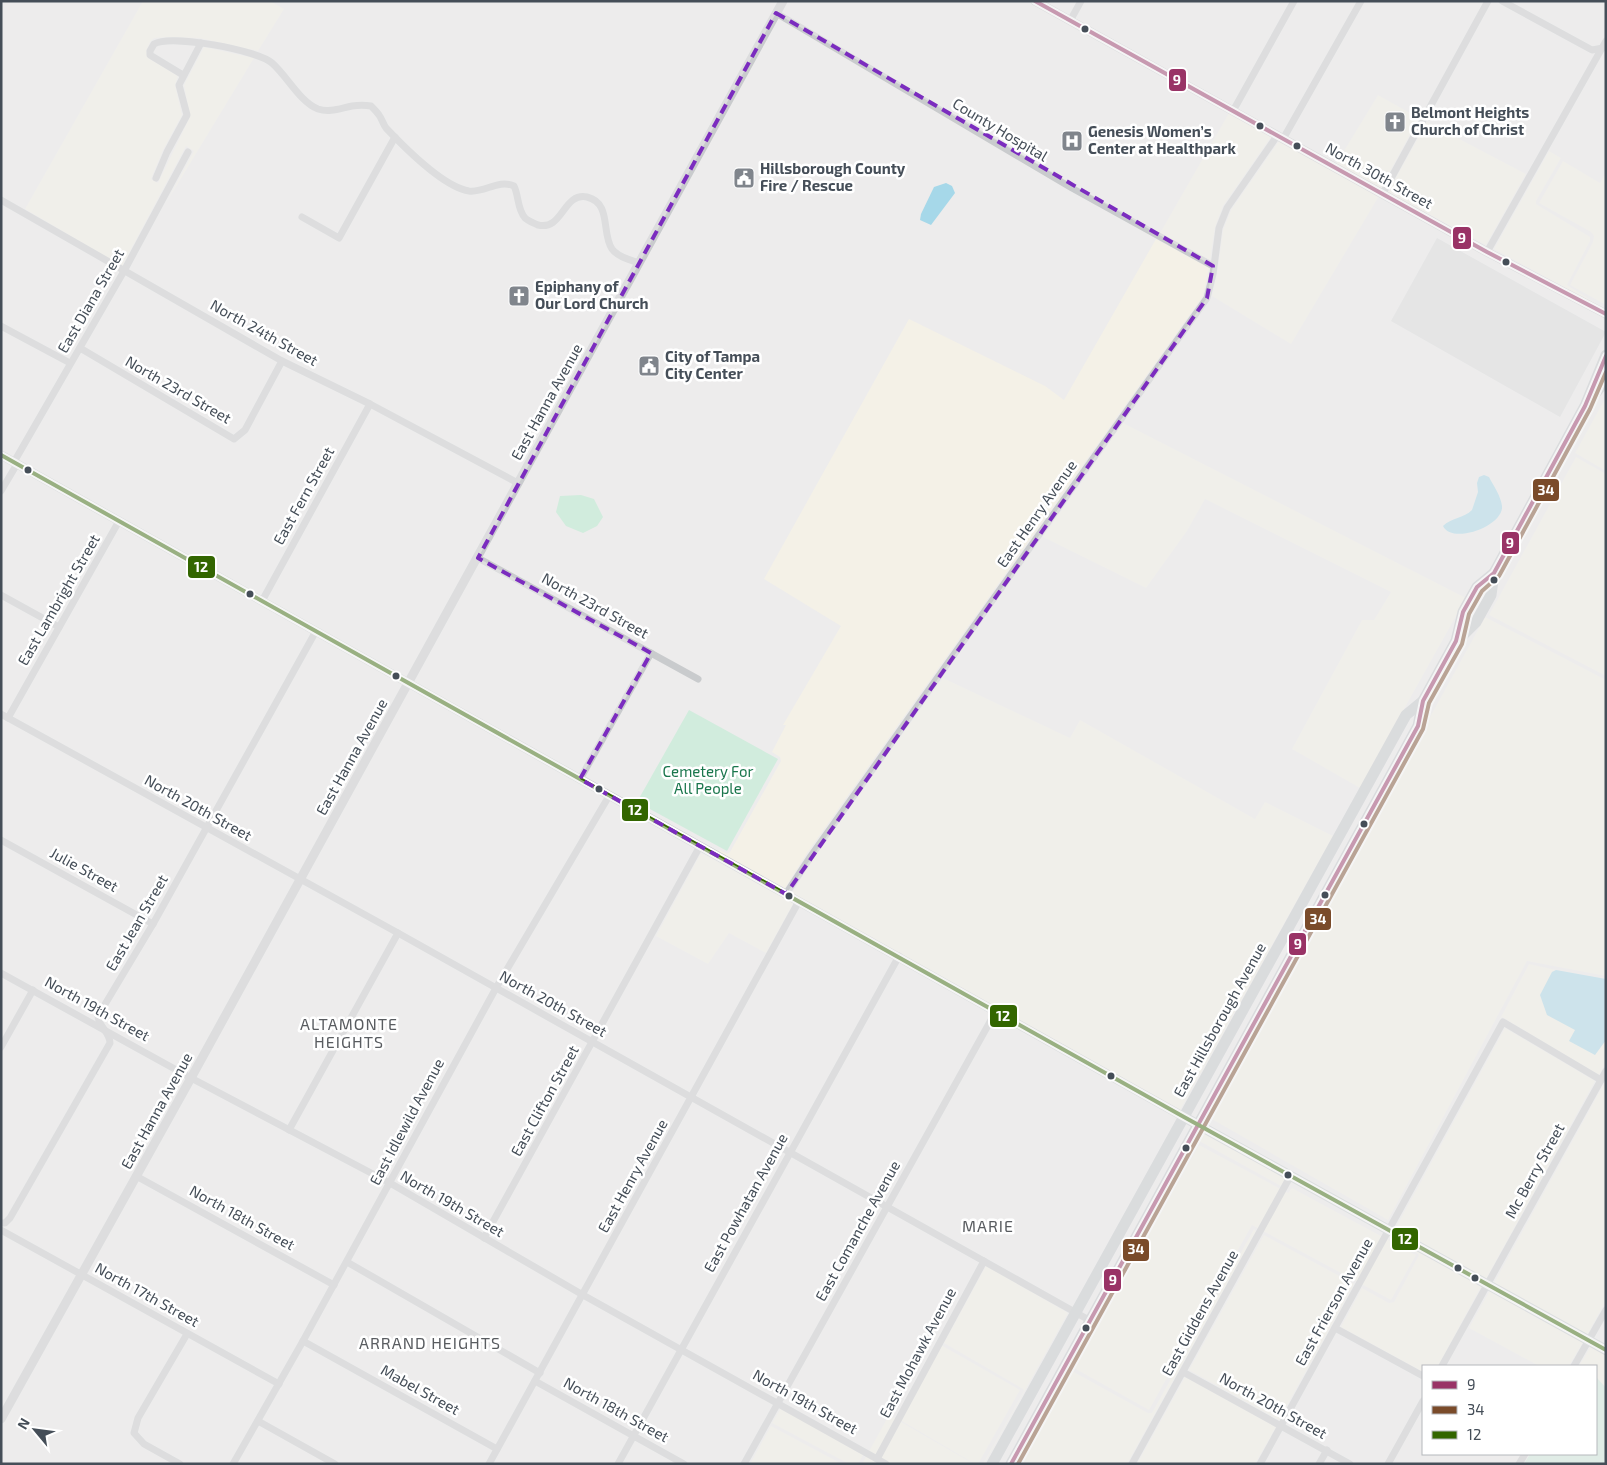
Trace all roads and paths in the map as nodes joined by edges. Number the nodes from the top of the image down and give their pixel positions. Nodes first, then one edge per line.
1 (783, 1) edge
2 (1035, 1) edge
3 (1082, 1) edge
4 (1294, 1) edge
5 (1361, 1) edge
6 (1488, 1) edge
7 (1502, 1) edge
8 (776, 13) junction
9 (1070, 21) junction
10 (201, 43) junction
11 (1605, 45) edge
12 (183, 75) junction
13 (1233, 111) junction
14 (395, 137) junction
15 (1280, 137) junction
16 (188, 152) dead end
17 (156, 178) dead end
18 (1383, 194) junction
19 (1, 200) edge
20 (302, 217) dead end
21 (1487, 252) junction
22 (639, 263) junction
23 (1213, 266) junction
24 (124, 271) junction
25 (1606, 314) edge
26 (1, 326) edge
27 (80, 348) junction
28 (1606, 356) edge
29 (282, 361) junction
30 (70, 363) junction
31 (1606, 380) edge
32 (370, 404) junction
33 (1585, 406) junction
34 (1, 455) edge
35 (15, 463) junction
36 (518, 483) junction
37 (1, 491) edge
38 (119, 521) junction
39 (478, 558) junction
40 (1494, 573) junction
41 (1, 595) edge
42 (262, 601) junction
43 (59, 627) junction
44 (316, 631) junction
45 (1456, 641) junction
46 (651, 653) junction
47 (698, 680) dead end
48 (409, 683) junction
49 (1423, 701) junction
50 (4, 716) edge
51 (580, 779) junction
52 (609, 796) junction
53 (206, 828) junction
54 (1, 840) edge
55 (700, 846) junction
56 (300, 879) junction
57 (786, 894) junction
58 (799, 901) junction
59 (153, 924) junction
60 (398, 933) junction
61 (899, 956) junction
62 (1, 973) edge
63 (496, 988) junction
64 (33, 990) junction
65 (996, 1012) junction
66 (103, 1029) junction
67 (593, 1042) junction
68 (1, 1047) edge
69 (1606, 1071) edge
70 (191, 1078) junction
71 (1600, 1080) junction
72 (692, 1098) junction
73 (1184, 1117) junction
74 (1199, 1124) junction
75 (289, 1130) junction
76 (789, 1152) junction
77 (1291, 1175) junction
78 (136, 1176) junction
79 (390, 1183) junction
80 (887, 1207) junction
81 (1, 1223) edge
82 (1, 1230) edge
83 (1390, 1230) junction
84 (484, 1238) junction
85 (984, 1261) junction
86 (347, 1262) junction
87 (82, 1274) junction
88 (1488, 1284) junction
89 (334, 1285) junction
90 (583, 1295) junction
91 (1606, 1310) edge
92 (1075, 1312) junction
93 (1090, 1320) junction
94 (1335, 1328) junction
95 (187, 1334) junction
96 (1589, 1340) junction
97 (303, 1341) junction
98 (681, 1349) junction
99 (1606, 1350) edge
100 (1443, 1365) edge
101 (1575, 1365) edge
102 (1183, 1372) junction
103 (540, 1373) junction
104 (1422, 1375) edge
105 (535, 1381) junction
106 (279, 1384) junction
107 (779, 1403) junction
108 (1422, 1403) edge
109 (1, 1419) edge
110 (258, 1421) junction
111 (1281, 1425) junction
112 (633, 1436) junction
113 (497, 1449) junction
114 (1327, 1450) junction
115 (877, 1459) junction
116 (180, 1464) edge
117 (233, 1464) edge
118 (335, 1464) edge
119 (489, 1464) edge
120 (618, 1464) edge
121 (684, 1464) edge
122 (744, 1464) edge
123 (886, 1464) edge
124 (992, 1464) edge
125 (1011, 1464) edge
126 (1132, 1464) edge
127 (1260, 1464) edge
128 (1319, 1464) edge
129 (1350, 1464) edge
130 (1388, 1464) edge

1 - 8 street, East Hanna Avenue
2 - 9 street, North 30th Street
3 - 9 street
4 - 13 street
5 - 15 street
6 - 18 street
7 - 11 street
8 - 22 street, East Hanna Avenue
8 - 23 street, County Hospital
9 - 13 street, North 30th Street
10 - 12 street
10 - 12 street
10 - 14 street
11 - 21 street
12 - 17 street
13 - 15 street, North 30th Street
14 - 20 street
14 - 22 street
15 - 18 street, North 30th Street
15 - 23 street, East Henry Avenue
16 - 24 street, East Diana Street
18 - 21 street, North 30th Street
19 - 24 street, North 24th Street
21 - 25 street, North 30th Street
22 - 36 street, East Hanna Avenue
23 - 57 street, East Henry Avenue
24 - 27 street, East Diana Street
24 - 29 street, North 24th Street
26 - 30 street
27 - 29 street, North 23rd Street
27 - 30 street, East Diana Street
28 - 33 main road, East Hillsborough Avenue
29 - 32 street, North 24th Street
30 - 35 street, East Diana Street
31 - 33 main road, East Hillsborough Avenue
32 - 36 street, North 24th Street
32 - 42 street, East Fern Street
33 - 40 main road, East Hillsborough Avenue
34 - 35 street
35 - 37 street, East Diana Street
35 - 38 street
36 - 39 street, East Hanna Avenue
38 - 42 street
38 - 43 street, East Lambright Street
39 - 46 street, North 23rd Street
39 - 48 street, East Hanna Avenue
40 - 45 main road, East Hillsborough Avenue
40 - 45 main road, East Hillsborough Avenue
41 - 43 street
42 - 44 street
43 - 50 street, East Lambright Street
44 - 48 street
44 - 53 street, East Jean Street
45 - 49 main road, East Hillsborough Avenue
46 - 47 street, North 23rd Street
46 - 51 street
48 - 51 street
48 - 56 street, East Hanna Avenue
49 - 73 main road, East Hillsborough Avenue
49 - 74 main road, East Hillsborough Avenue
50 - 53 street, North 20th Street
51 - 52 street
52 - 55 street
52 - 63 street, East Idlewild Avenue
53 - 56 street, North 20th Street
53 - 59 street, East Jean Street
54 - 59 street, Julie Street
55 - 57 street
55 - 67 street, East Clifton Street
56 - 60 street, North 20th Street
56 - 70 street, East Hanna Avenue
57 - 58 street
58 - 61 street
58 - 72 street, East Henry Avenue
59 - 66 street, East Jean Street
60 - 63 street, North 20th Street
60 - 75 street
61 - 65 street
61 - 76 street, East Powhatan Avenue
62 - 64 street, North 19th Street
63 - 67 street, North 20th Street
63 - 79 street, East Idlewild Avenue
64 - 66 street, North 19th Street
64 - 68 street
65 - 73 street
65 - 80 street, East Comanche Avenue
66 - 70 street, North 19th Street
66 - 81 street, East Jean Street
67 - 72 street, North 20th Street
67 - 84 street, East Clifton Street
69 - 71 street, Mc Berry Street
70 - 75 street, North 19th Street
70 - 78 street, East Hanna Avenue
71 - 83 street, East Frierson Avenue
71 - 88 street, Mc Berry Street
72 - 76 street, North 20th Street
72 - 90 street, East Henry Avenue
73 - 74 main road
73 - 92 main road, East Hillsborough Avenue
74 - 77 main road
74 - 93 main road, East Hillsborough Avenue
75 - 79 street, North 19th Street
76 - 80 street, North 20th Street
76 - 98 street, East Powhatan Avenue
77 - 83 main road
77 - 102 street, East Giddens Avenue
78 - 87 street, East Hanna Avenue
78 - 89 street, North 18th Street
79 - 84 street, North 19th Street
79 - 86 street, East Idlewild Avenue
80 - 85 street, North 20th Street
80 - 107 street, East Comanche Avenue
82 - 87 street, North 17th Street
83 - 88 main road
83 - 94 street, East Frierson Avenue
84 - 90 street, North 19th Street
85 - 92 street, North 20th Street
85 - 115 street, East Mohawk Avenue
86 - 89 street, East Idlewild Avenue
86 - 103 street
87 - 95 street, North 17th Street
87 - 109 street, East Hanna Avenue
88 - 96 main road
88 - 100 street, Mc Berry Street
89 - 97 street, East Idlewild Avenue
90 - 98 street, North 19th Street
90 - 103 street, East Henry Avenue
91 - 96 street
92 - 93 street, North 20th Street
92 - 124 main road, East Hillsborough Avenue
93 - 125 main road, East Hillsborough Avenue
94 - 104 street
94 - 111 street, East Frierson Avenue
95 - 106 street, North 17th Street
95 - 116 street
96 - 99 main road
96 - 101 street
97 - 106 street, East Idlewild Avenue
97 - 113 street, Mabel Street
98 - 107 street, North 19th Street
98 - 112 street, East Powhatan Avenue
102 - 111 street, North 20th Street
102 - 126 street, East Giddens Avenue
103 - 105 street, East Henry Avenue
105 - 112 street, North 18th Street
105 - 113 street, East Henry Avenue
106 - 110 street, East Idlewild Avenue
107 - 115 street, North 19th Street
107 - 122 street, East Comanche Avenue
108 - 130 street
110 - 117 street, East Idlewild Avenue
110 - 118 street
111 - 114 street, North 20th Street
111 - 127 street, East Frierson Avenue
112 - 120 street, East Powhatan Avenue
112 - 121 street, North 18th Street
113 - 119 street, East Henry Avenue
114 - 128 street
114 - 129 street, North 20th Street
115 - 123 street, North 19th Street

